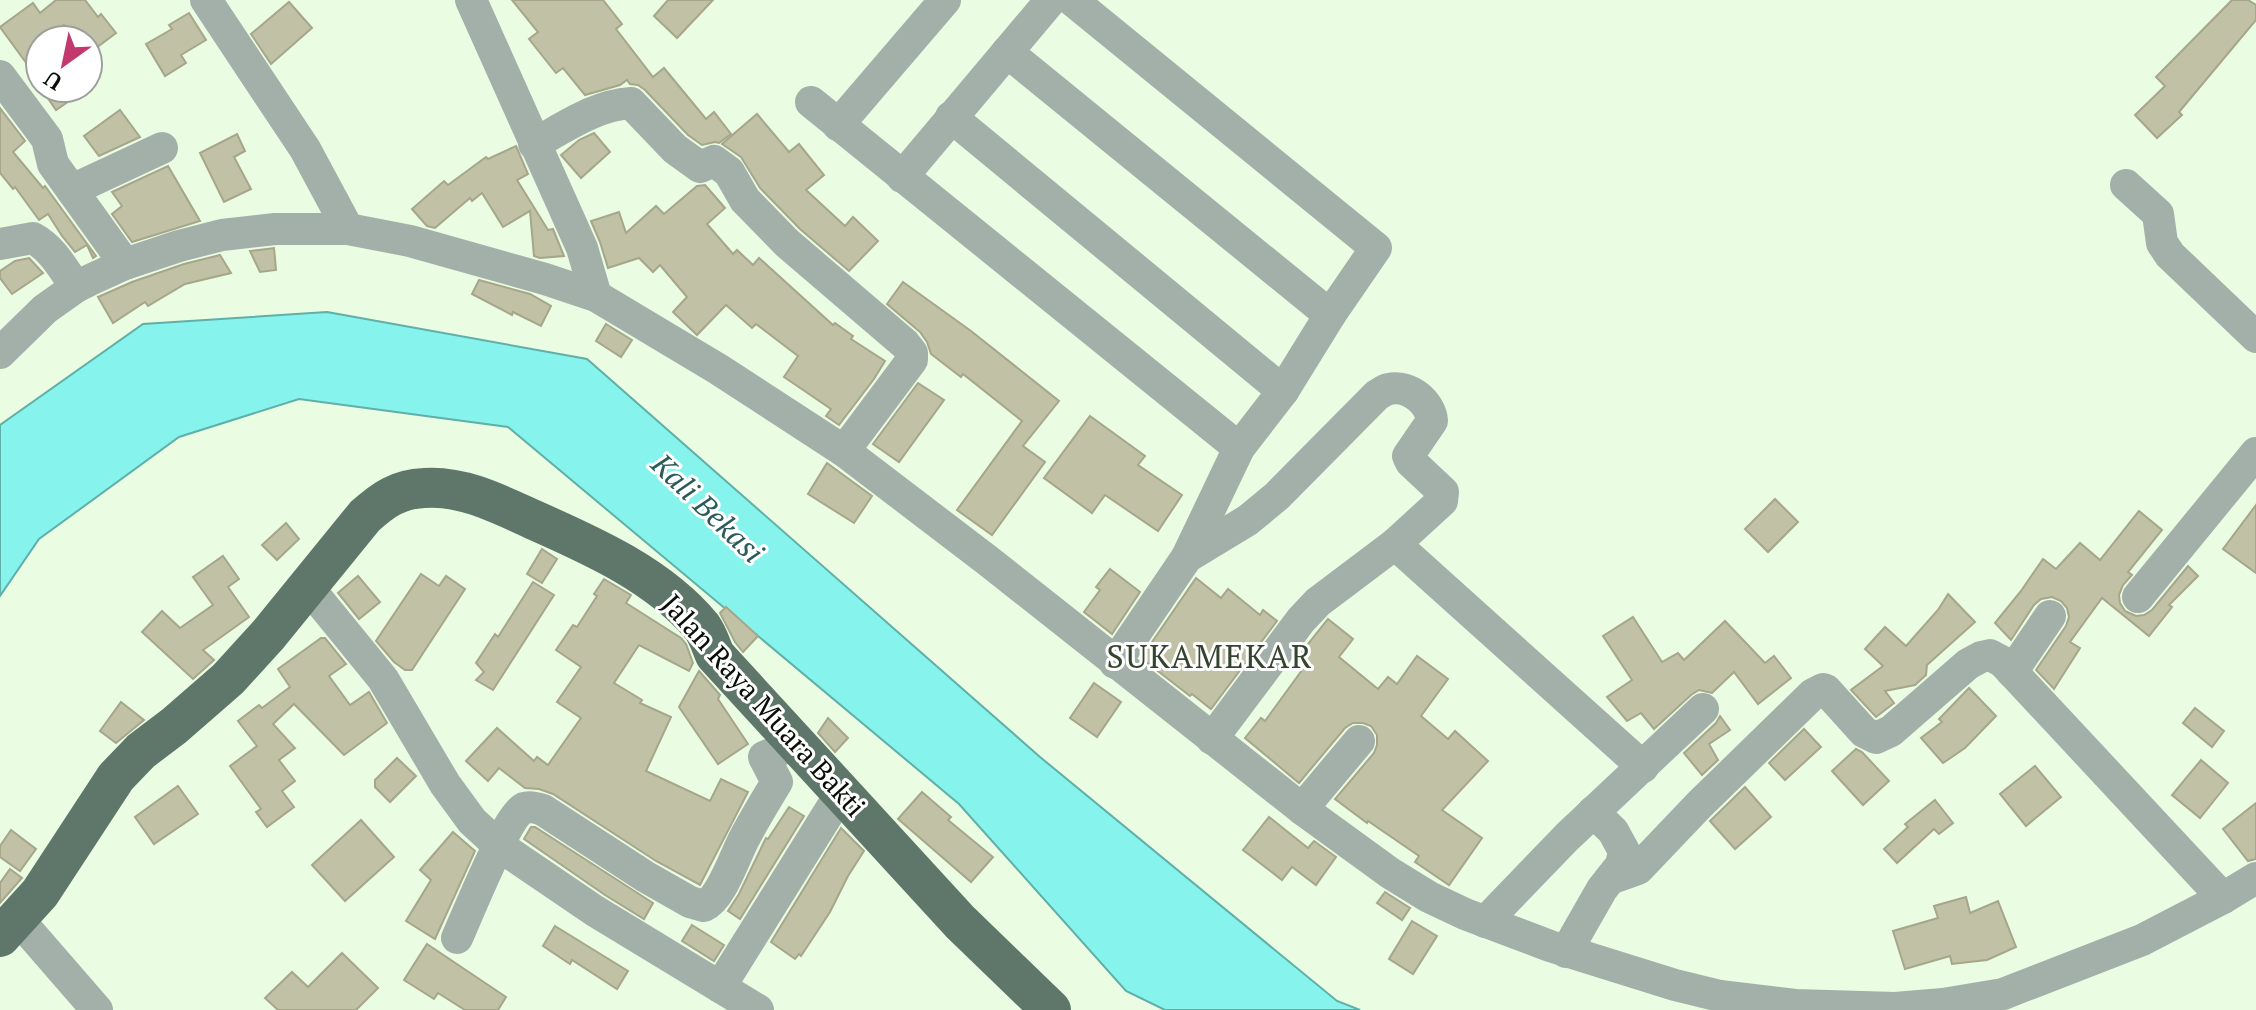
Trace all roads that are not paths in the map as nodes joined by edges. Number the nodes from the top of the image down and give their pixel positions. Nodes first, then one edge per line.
1 (206, 0) edge
2 (471, 0) edge
3 (945, 0) edge
4 (1051, 0) edge
5 (1072, 0) edge
6 (1007, 52) junction
7 (0, 76) edge
8 (811, 102) dead end
9 (951, 117) junction
10 (838, 125) junction
11 (534, 144) junction
12 (162, 148) dead end
13 (902, 177) junction
14 (2126, 185) dead end
15 (72, 190) junction
16 (348, 229) junction
17 (0, 244) edge
18 (125, 264) junction
19 (76, 287) junction
20 (596, 296) junction
21 (1330, 315) junction
22 (2256, 337) edge
23 (0, 353) edge
24 (1283, 391) junction
25 (1239, 448) junction
26 (844, 451) junction
27 (2256, 453) edge
28 (1395, 544) junction
29 (1187, 557) junction
30 (308, 587) junction
31 (2138, 597) dead end
32 (2050, 616) dead end
33 (1115, 663) junction
34 (2012, 672) junction
35 (1703, 709) dead end
36 (1212, 739) junction
37 (1359, 741) dead end
38 (796, 743) junction
39 (1643, 767) junction
40 (841, 793) junction
41 (1302, 809) junction
42 (1593, 812) junction
43 (498, 845) junction
44 (2256, 878) edge
45 (1610, 879) junction
46 (2223, 898) junction
47 (1485, 922) junction
48 (9, 928) edge
49 (457, 938) dead end
50 (1566, 952) junction
51 (720, 987) junction
52 (97, 1010) edge
53 (758, 1010) edge
54 (1051, 1010) edge

1 - 16 street
2 - 11 street
3 - 10 street
4 - 6 street
5 - 21 street
6 - 9 street
6 - 21 street
7 - 15 street
8 - 10 street
9 - 13 street
9 - 24 street
10 - 13 street
11 - 20 street
11 - 26 street
12 - 15 street
13 - 25 street
14 - 22 street
15 - 18 street
16 - 18 street
16 - 20 street
17 - 19 street
18 - 19 street
19 - 23 street
20 - 26 street
21 - 24 street
24 - 25 street
25 - 29 street
26 - 33 street
27 - 31 street
28 - 29 street
28 - 36 street
28 - 39 street
29 - 33 street
30 - 38 main road, Jalan Raya Muara Bakti
30 - 43 street
30 - 48 main road, Jalan Raya Muara Bakti
32 - 34 street
33 - 36 street
34 - 45 street
34 - 46 street
35 - 39 street
36 - 41 street
37 - 41 street
38 - 40 main road, Jalan Raya Muara Bakti
38 - 43 street
39 - 42 street
40 - 51 street
40 - 54 main road, Jalan Raya Muara Bakti
41 - 47 street
42 - 45 street
42 - 47 street
43 - 49 street
43 - 51 street
44 - 46 street
45 - 50 street
46 - 50 street
47 - 50 street
48 - 52 street
51 - 53 street

